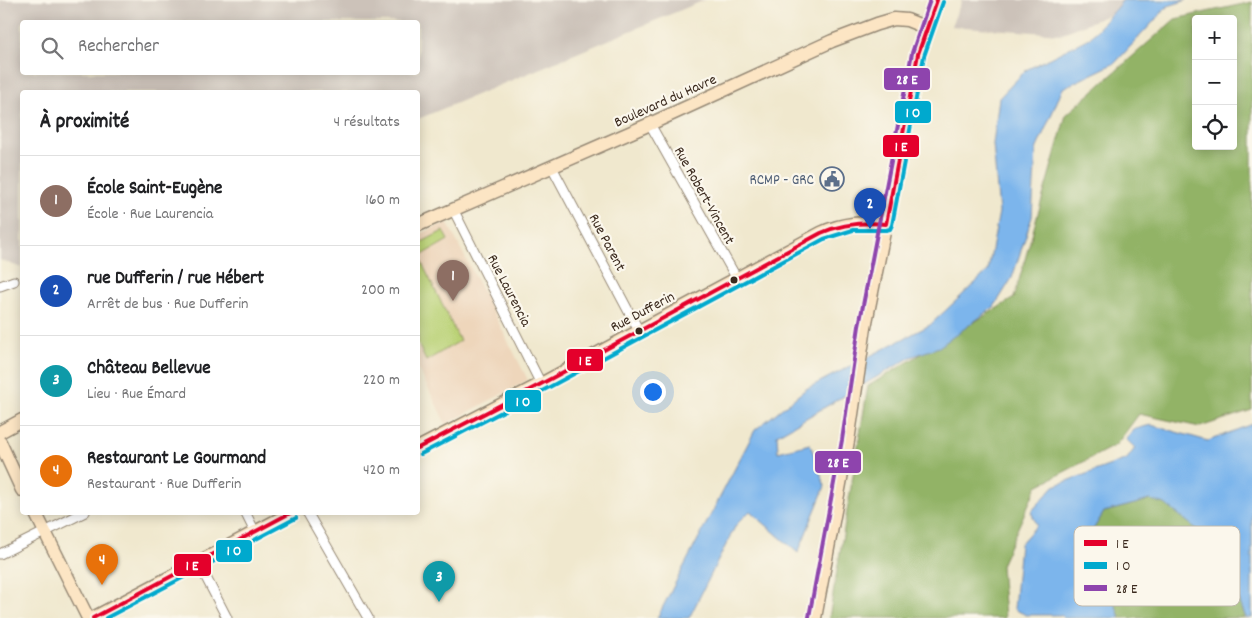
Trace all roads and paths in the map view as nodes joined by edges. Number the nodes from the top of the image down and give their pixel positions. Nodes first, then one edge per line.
1 (937, 0) edge
2 (927, 28) junction
3 (650, 124) junction
4 (552, 167) junction
5 (453, 209) junction
6 (420, 224) edge
7 (886, 224) junction
8 (736, 279) junction
9 (14, 281) dead end
10 (0, 286) edge
11 (639, 331) junction
12 (541, 384) junction
13 (20, 421) edge
14 (0, 432) edge
15 (0, 442) edge
16 (420, 447) edge
17 (20, 486) edge
18 (37, 515) edge
19 (79, 515) edge
20 (246, 515) edge
21 (287, 515) edge
22 (309, 515) edge
23 (46, 532) junction
24 (255, 532) junction
25 (0, 554) edge
26 (198, 562) junction
27 (88, 618) edge
28 (93, 618) edge
29 (227, 618) edge
30 (368, 618) edge
31 (815, 618) edge

1 - 2 street
2 - 3 street, Boulevard du Havre
2 - 7 street
3 - 4 street, Boulevard du Havre
3 - 8 street, Rue Robert-Vincent
4 - 5 street, Boulevard du Havre
4 - 11 street, Rue Parent
5 - 6 street, Boulevard du Havre
5 - 12 street, Rue Laurencia
7 - 8 street, Rue Dufferin
7 - 31 street
8 - 11 street, Rue Dufferin
9 - 10 street
11 - 12 street, Rue Dufferin
12 - 16 street, Rue Dufferin
13 - 14 street
15 - 17 street
18 - 23 street
19 - 23 street
20 - 24 street
21 - 24 street
22 - 30 street
23 - 25 street
23 - 27 street
24 - 26 street
26 - 28 street
26 - 29 street

